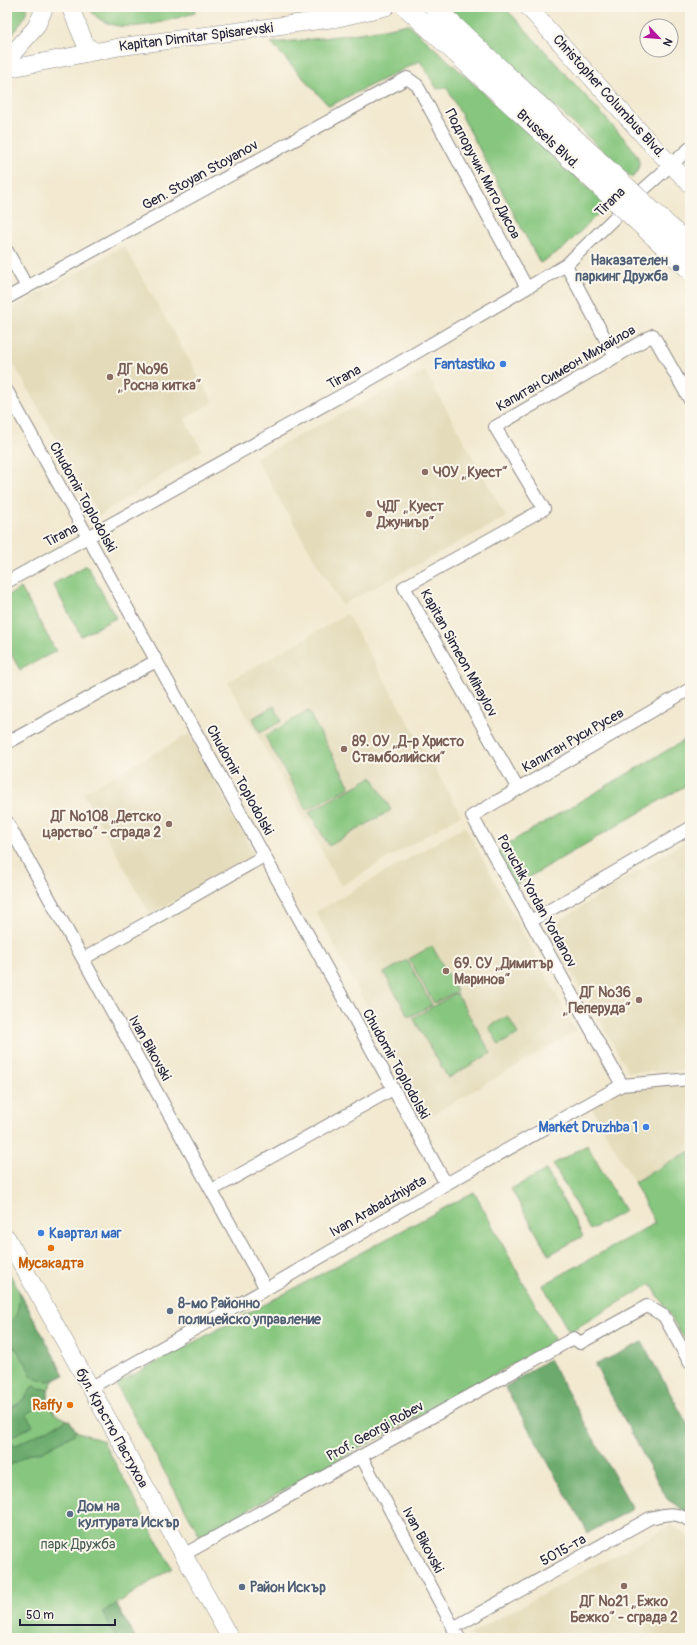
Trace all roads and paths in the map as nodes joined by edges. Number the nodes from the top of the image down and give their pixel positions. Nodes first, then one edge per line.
1 (45, 7) edge
2 (70, 7) edge
3 (386, 7) edge
4 (406, 7) edge
5 (434, 7) edge
6 (528, 7) edge
7 (95, 51) junction
8 (7, 60) edge
9 (7, 69) edge
10 (407, 78) joint
11 (690, 148) edge
12 (671, 164) junction
13 (690, 184) edge
14 (690, 246) edge
15 (7, 251) edge
16 (566, 265) junction
17 (690, 270) edge
18 (28, 287) junction
19 (527, 288) junction
20 (7, 298) edge
21 (615, 357) junction
22 (7, 391) edge
23 (690, 400) edge
24 (88, 538) junction
25 (7, 582) edge
26 (156, 661) junction
27 (690, 689) edge
28 (7, 743) edge
29 (518, 789) junction
30 (472, 816) joint
31 (7, 822) edge
32 (690, 828) edge
33 (264, 856) junction
34 (530, 921) junction
35 (83, 959) junction
36 (690, 1079) edge
37 (622, 1085) junction
38 (393, 1088) junction
39 (446, 1184) junction
40 (212, 1190) junction
41 (7, 1238) edge
42 (266, 1289) junction
43 (690, 1362) edge
44 (90, 1388) junction
45 (361, 1456) junction
46 (690, 1521) edge
47 (183, 1555) junction
48 (456, 1633) edge
49 (230, 1638) edge

1 - 8 street
2 - 7 street
3 - 7 street, Kapitan Dimitar Spisarevski
4 - 17 main road, Brussels Blvd., bridge
5 - 14 main road, Brussels Blvd., bridge
6 - 12 street, Christopher Columbus Blvd.
7 - 9 street, Kapitan Dimitar Spisarevski
10 - 18 street, Gen. Stoyan Stoyanov
10 - 19 street, Подпоручик Мито Дисов
11 - 12 street, Tirana
12 - 13 street, Christopher Columbus Blvd.
12 - 16 street, Tirana
15 - 18 street
16 - 19 street, Tirana
16 - 21 street
18 - 20 street, Gen. Stoyan Stoyanov
19 - 24 street, Tirana
21 - 23 street, Капитан Симеон Михайлов
21 - 29 street, Капитан Симеон Михайлов
22 - 24 street, Chudomir Toplodolski
24 - 25 street, Tirana
24 - 26 street, Chudomir Toplodolski
26 - 28 street
26 - 33 street, Chudomir Toplodolski
27 - 29 street, Капитан Руси Русев
29 - 30 street, Капитан Руси Русев
30 - 34 street, Рoruchik Yordan Yordanov
31 - 35 street, Ivan Bikovski
32 - 34 street
33 - 35 street
33 - 38 street, Chudomir Toplodolski
34 - 37 street, Рoruchik Yordan Yordanov
35 - 40 street, Ivan Bikovski
36 - 37 street, Ivan Arabadzhiyata
37 - 39 street, Ivan Arabadzhiyata
38 - 39 street, Chudomir Toplodolski
38 - 40 street
39 - 42 street, Ivan Arabadzhiyata
40 - 42 street, Ivan Bikovski
41 - 44 street, бул. Кръстю Пастухов
42 - 44 street, Ivan Arabadzhiyata
43 - 45 street, Prof. Georgi Robev
44 - 47 street, бул. Кръстю Пастухов
45 - 47 street, Prof. Georgi Robev
45 - 48 street, Ivan Bikovski
46 - 48 street, 5015-та
47 - 49 street, бул. Кръстю Пастухов

